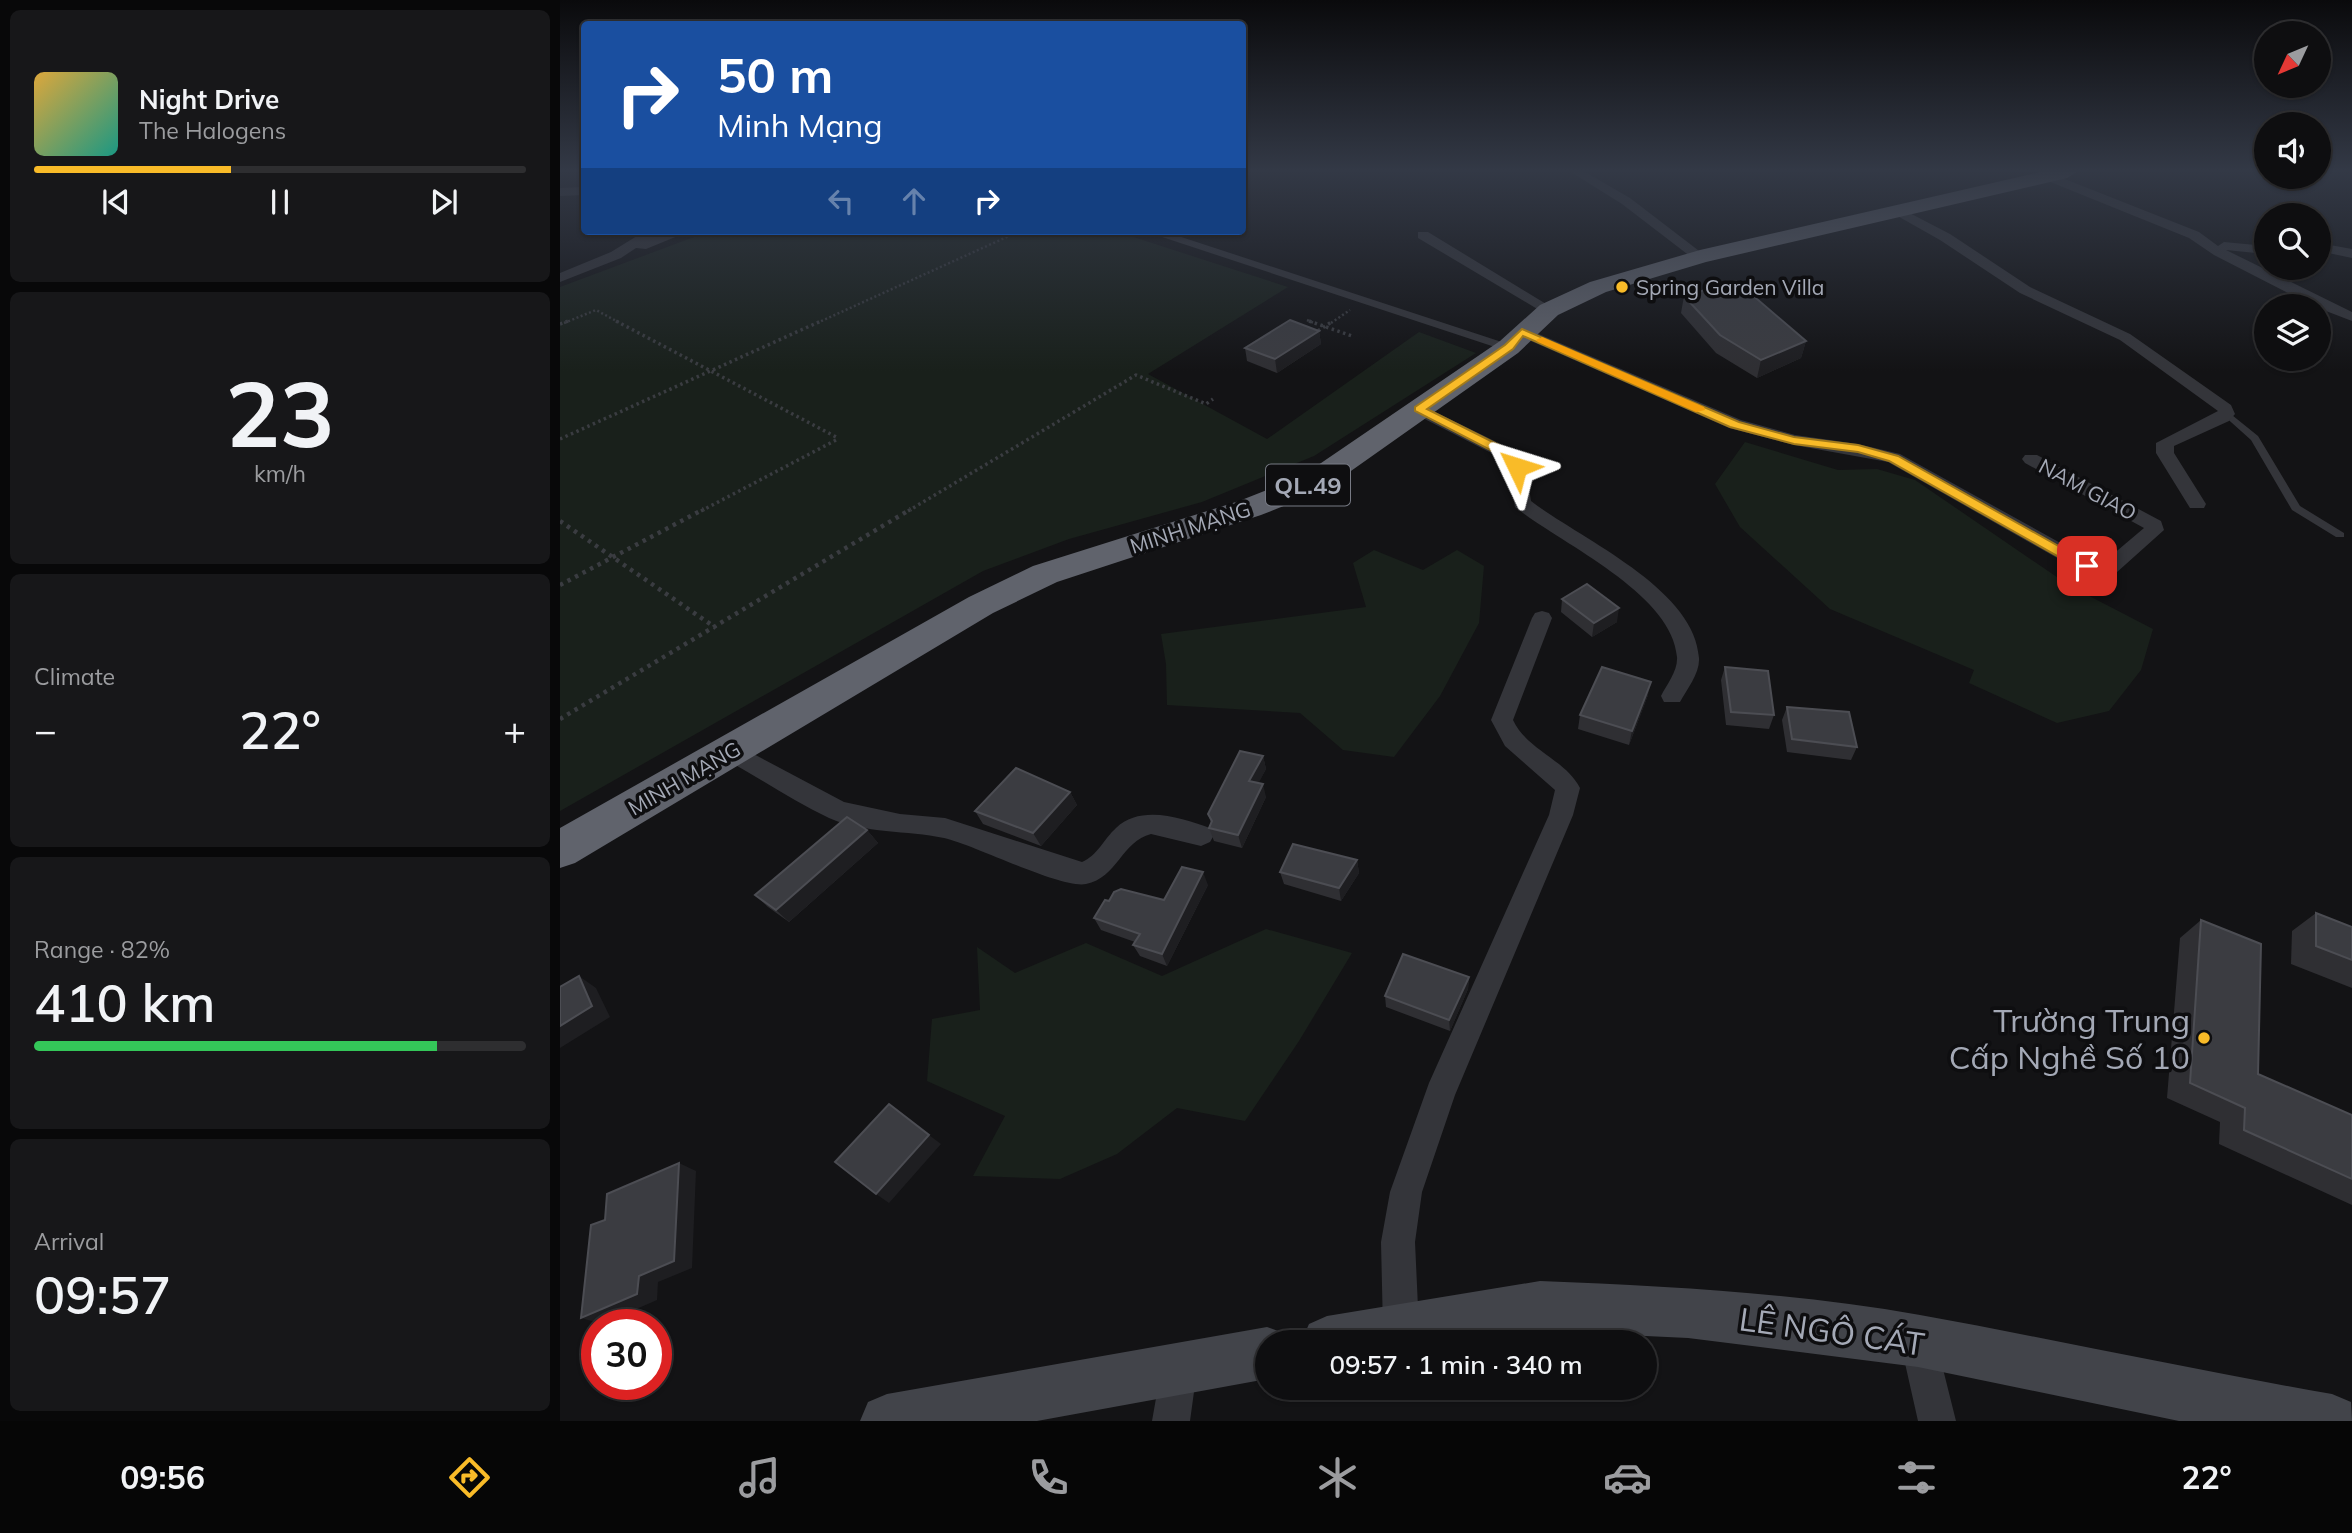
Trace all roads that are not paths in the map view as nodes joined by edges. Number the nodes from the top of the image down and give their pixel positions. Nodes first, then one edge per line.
1 (642, 238) edge
2 (663, 238) edge
3 (1173, 238) edge
4 (1429, 238) edge
5 (1675, 238) edge
6 (1780, 238) edge
7 (1947, 238) edge
8 (2198, 238) edge
9 (2204, 243) junction
10 (2331, 248) edge
11 (2254, 249) edge
12 (2352, 254) edge
13 (615, 255) junction
14 (1700, 257) junction
15 (560, 278) edge
16 (1549, 310) junction
17 (2352, 317) edge
18 (1515, 339) junction
19 (1419, 409) junction
20 (2227, 414) junction
21 (2031, 459) dead end
22 (2197, 503) dead end
23 (2340, 535) dead end
24 (1542, 618) dead end
25 (1672, 696) dead end
26 (731, 751) junction
27 (1201, 835) dead end
28 (560, 850) edge
29 (1401, 1329) junction
30 (1395, 1330) edge
31 (1918, 1341) junction
32 (1255, 1355) edge
33 (1179, 1370) junction
34 (887, 1421) edge
35 (1171, 1421) edge
36 (1937, 1421) edge
37 (2332, 1421) edge

1 - 13 street
2 - 13 street
3 - 18 street
4 - 16 street
5 - 14 street
6 - 14 highway, MINH MẠNG / QL.49
7 - 20 street
8 - 9 street
9 - 11 street
9 - 17 street
10 - 12 street
13 - 15 street
14 - 16 highway, MINH MẠNG / QL.49
16 - 18 highway, MINH MẠNG / QL.49
18 - 19 highway, MINH MẠNG / QL.49
18 - 21 street, NAM GIAO
19 - 25 street
19 - 26 highway, MINH MẠNG / QL.49
20 - 22 street
20 - 23 lane
24 - 29 street
26 - 27 street
26 - 28 highway, MINH MẠNG / QL.49
29 - 30 street, LÊ NGÔ CÁT
29 - 31 street, LÊ NGÔ CÁT
31 - 36 street
31 - 37 street, LÊ NGÔ CÁT
32 - 33 street
33 - 34 street
33 - 35 street

